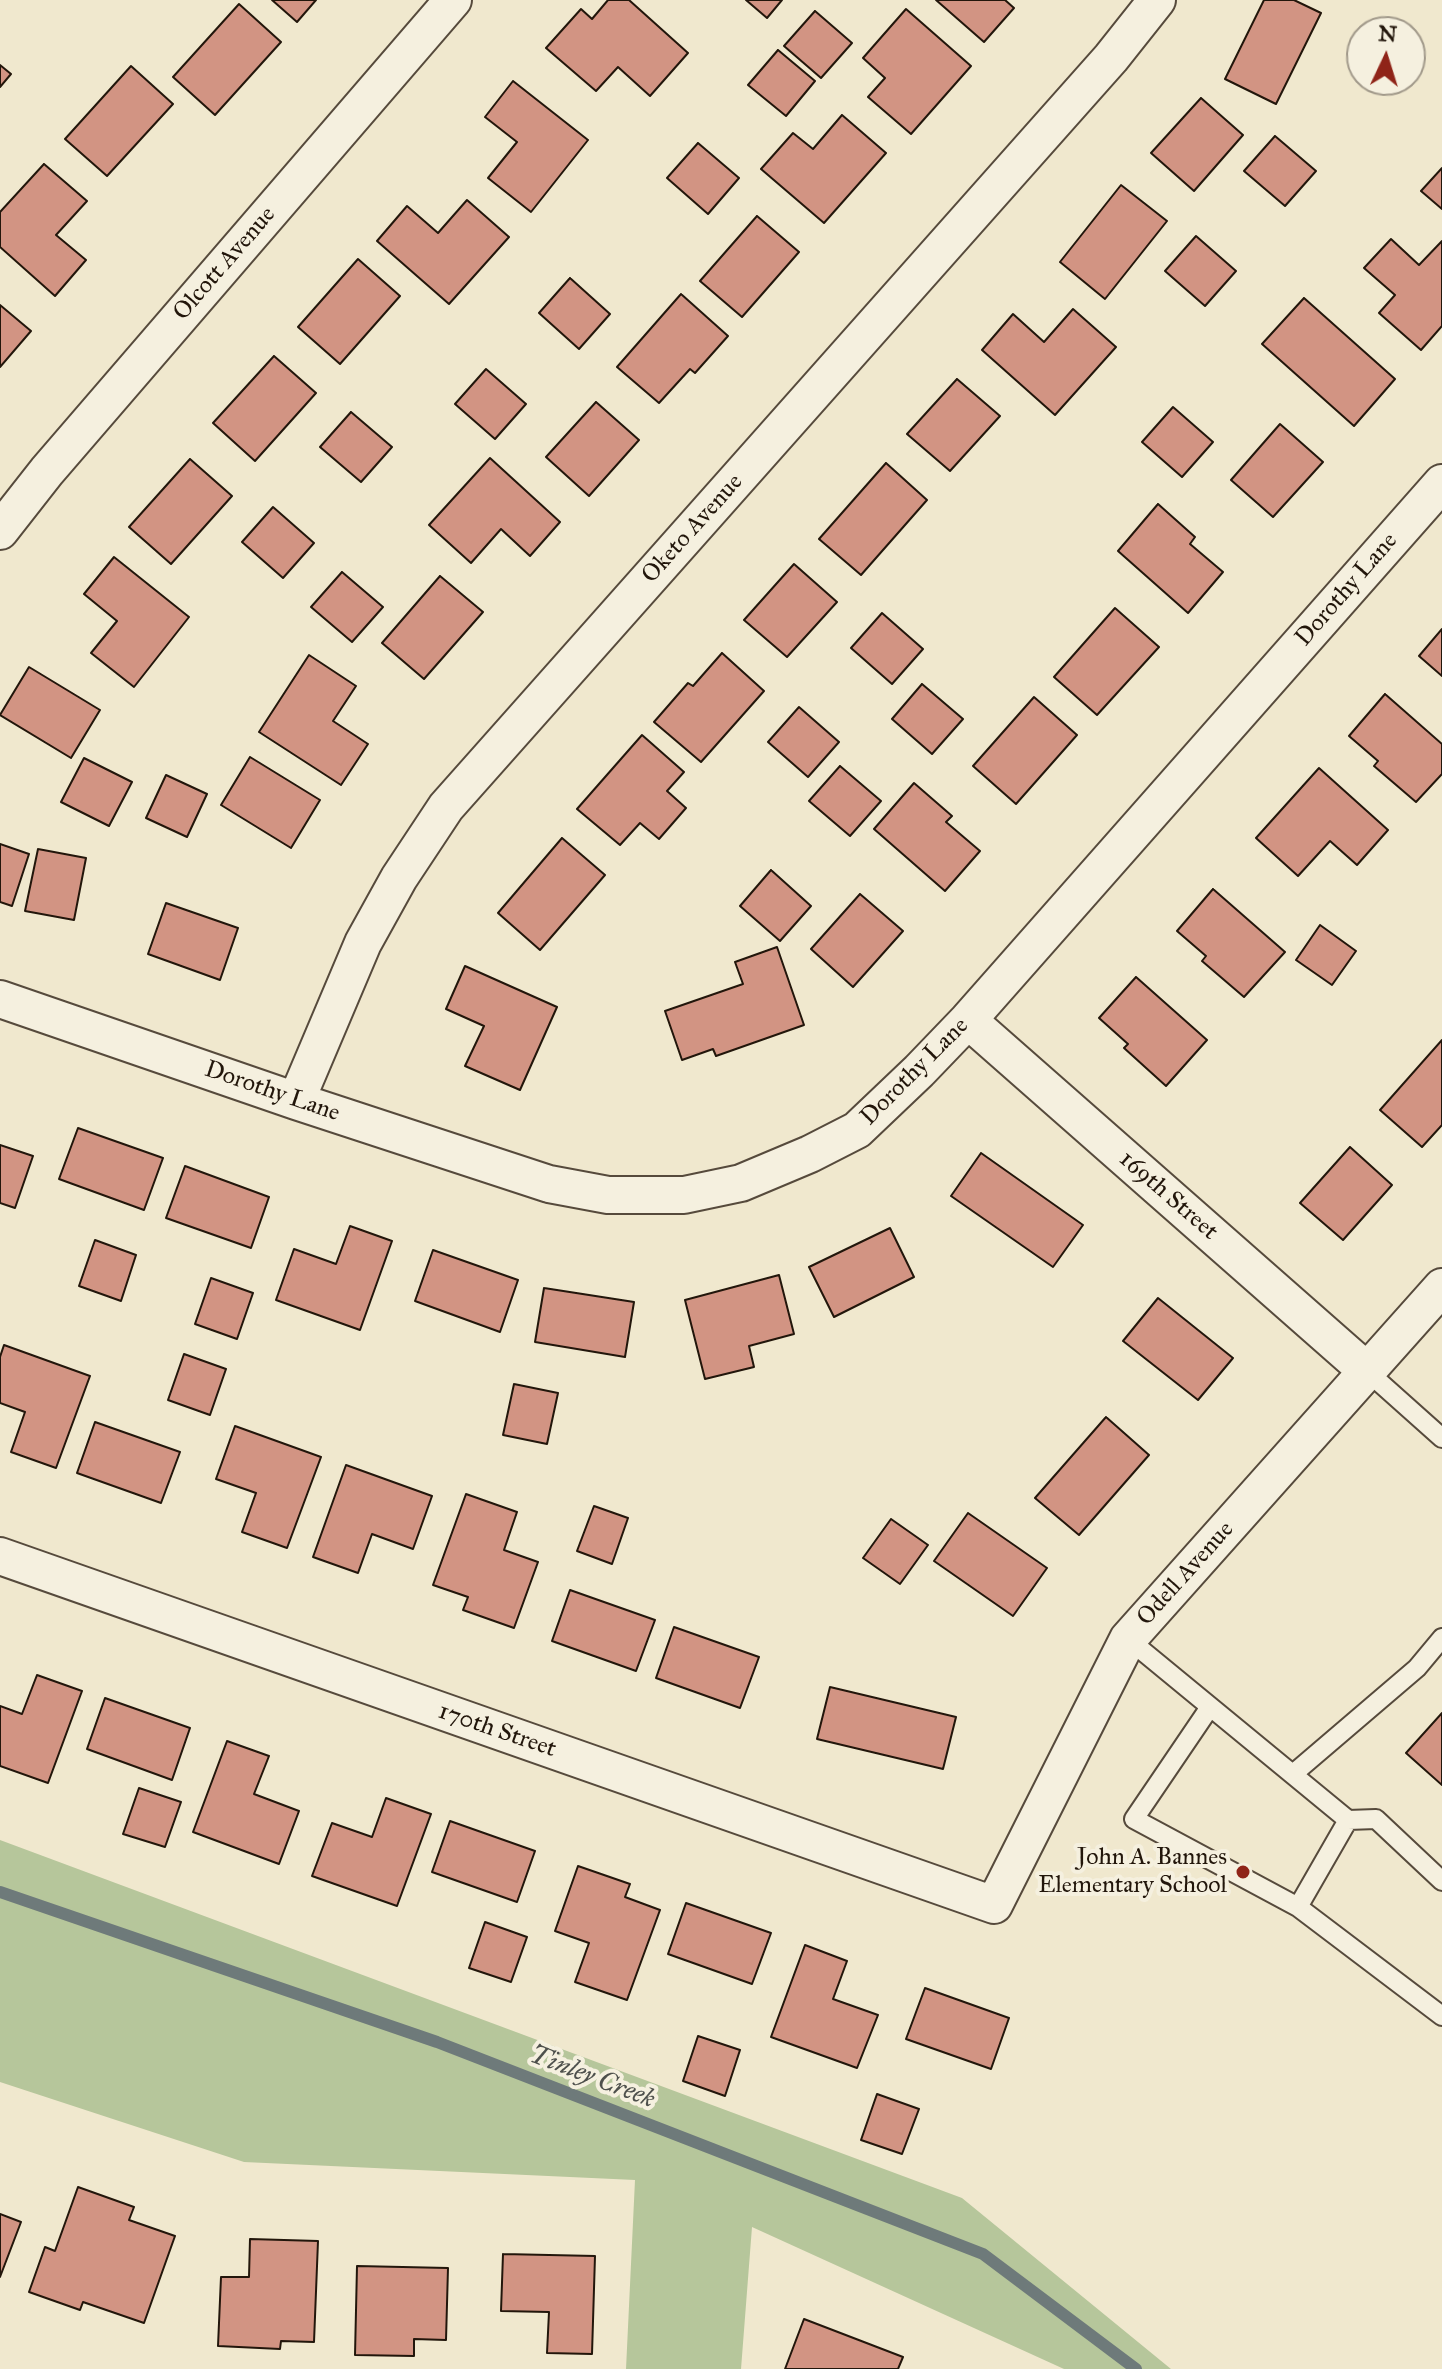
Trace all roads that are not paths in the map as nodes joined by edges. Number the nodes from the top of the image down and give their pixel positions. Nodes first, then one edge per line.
1 (453, 0) edge
2 (1157, 0) edge
3 (1442, 483) edge
4 (0, 531) edge
5 (0, 999) edge
6 (968, 1020) junction
7 (296, 1101) junction
8 (1439, 1297) edge
9 (1368, 1372) junction
10 (1442, 1438) edge
11 (0, 1556) edge
12 (1442, 1638) edge
13 (1128, 1639) junction
14 (1210, 1707) junction
15 (1293, 1774) junction
16 (1348, 1820) junction
17 (1442, 1881) edge
18 (994, 1905) joint
19 (1298, 1907) junction
20 (1442, 2016) edge

1 - 4 street, Olcott Avenue
2 - 7 street, Oketo Avenue
3 - 6 street, Dorothy Lane
5 - 7 street, Dorothy Lane
6 - 7 street, Dorothy Lane
6 - 9 street, 169th Street
8 - 9 street, Odell Avenue
9 - 10 lane
9 - 13 street, Odell Avenue
11 - 18 street, 170th Street
12 - 15 lane
13 - 14 lane
13 - 18 street, Odell Avenue
14 - 15 lane
14 - 19 lane
15 - 16 lane
16 - 17 lane
16 - 19 lane
19 - 20 lane

